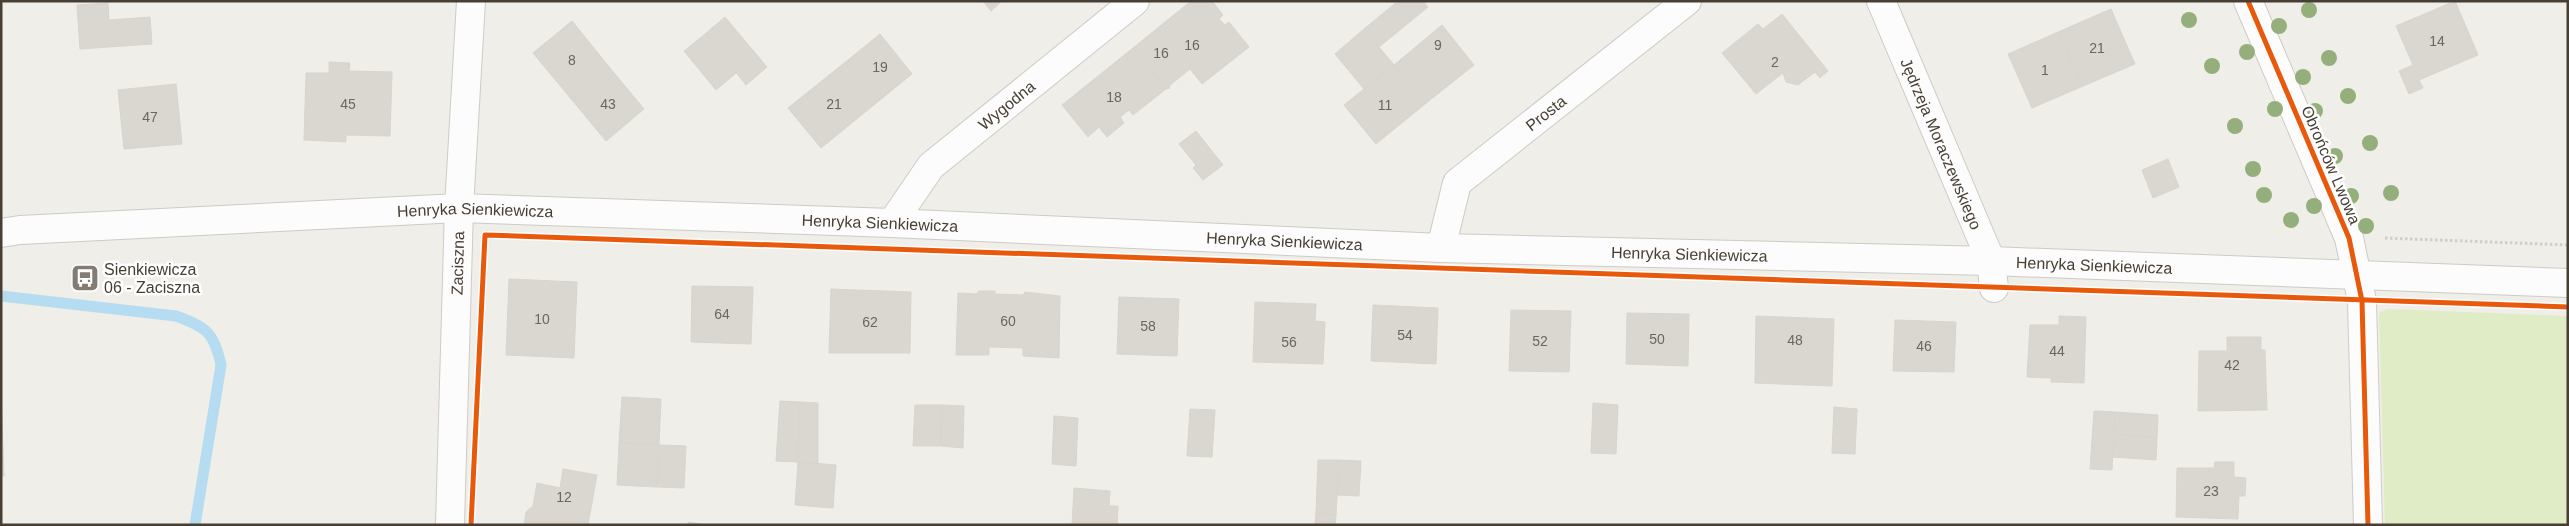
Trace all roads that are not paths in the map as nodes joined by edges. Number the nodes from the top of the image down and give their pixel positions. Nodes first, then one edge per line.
1 (471, 1) edge
2 (1135, 1) edge
3 (1687, 1) edge
4 (1881, 1) edge
5 (2248, 1) edge
6 (459, 208) junction
7 (892, 223) junction
8 (1, 233) edge
9 (1441, 248) junction
10 (1991, 261) junction
11 (2357, 276) junction
12 (2568, 283) edge
13 (1994, 288) dead end
14 (450, 525) edge
15 (2368, 525) edge

1 - 6 street, Zaciszna
2 - 7 street, Wygodna
3 - 9 street, Prosta
4 - 10 street, Jędrzeja Moraczewskiego
5 - 11 street, Obrońców Lwowa
6 - 7 street, Henryka Sienkiewicza
6 - 8 street, Henryka Sienkiewicza
6 - 14 street, Zaciszna
7 - 9 street, Henryka Sienkiewicza
9 - 10 street, Henryka Sienkiewicza
10 - 11 street, Henryka Sienkiewicza
10 - 13 street, Jędrzeja Moraczewskiego
11 - 12 street, Henryka Sienkiewicza
11 - 15 street, Obrońców Lwowa

